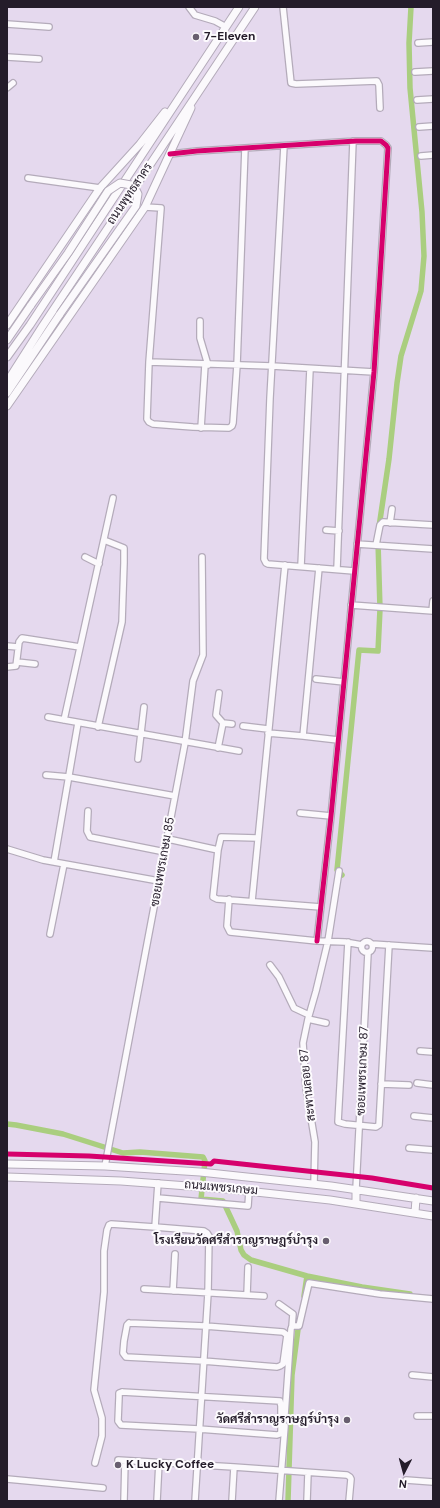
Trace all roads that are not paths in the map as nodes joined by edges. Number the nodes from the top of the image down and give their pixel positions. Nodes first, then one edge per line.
1 (189, 7) edge
2 (239, 7) edge
3 (255, 7) edge
4 (283, 7) edge
5 (7, 24) edge
6 (49, 27) dead end
7 (226, 27) junction
8 (433, 42) edge
9 (418, 43) dead end
10 (7, 56) edge
11 (39, 59) dead end
12 (433, 71) edge
13 (414, 72) dead end
14 (190, 82) junction
15 (13, 83) dead end
16 (7, 88) edge
17 (201, 88) junction
18 (433, 99) edge
19 (417, 100) dead end
20 (380, 108) dead end
21 (433, 126) edge
22 (419, 127) dead end
23 (353, 141) junction
24 (284, 146) junction
25 (245, 148) junction
26 (170, 154) junction
27 (433, 155) edge
28 (421, 156) dead end
29 (28, 178) dead end
30 (100, 188) junction
31 (145, 207) junction
32 (200, 321) dead end
33 (7, 325) edge
34 (7, 340) edge
35 (7, 357) edge
36 (149, 362) junction
37 (206, 365) junction
38 (236, 365) junction
39 (272, 366) junction
40 (310, 369) junction
41 (346, 370) junction
42 (374, 372) junction
43 (7, 382) edge
44 (7, 393) edge
45 (7, 406) edge
46 (201, 428) junction
47 (113, 498) dead end
48 (392, 509) dead end
49 (390, 523) junction
50 (433, 526) edge
51 (326, 530) dead end
52 (339, 531) junction
53 (104, 540) junction
54 (357, 544) junction
55 (376, 545) junction
56 (433, 549) edge
57 (85, 557) dead end
58 (202, 557) dead end
59 (99, 564) junction
60 (285, 565) junction
61 (301, 566) junction
62 (319, 568) junction
63 (337, 569) junction
64 (354, 571) junction
65 (433, 600) edge
66 (351, 605) junction
67 (432, 611) edge
68 (7, 646) edge
69 (18, 647) junction
70 (80, 647) junction
71 (17, 662) junction
72 (35, 664) dead end
73 (7, 667) edge
74 (316, 679) dead end
75 (344, 682) junction
76 (219, 693) dead end
77 (144, 707) dead end
78 (48, 717) dead end
79 (64, 720) junction
80 (78, 723) junction
81 (222, 723) junction
82 (232, 724) dead end
83 (243, 726) dead end
84 (98, 727) junction
85 (268, 731) junction
86 (140, 734) junction
87 (303, 736) junction
88 (338, 740) junction
89 (185, 743) junction
90 (218, 748) junction
91 (238, 752) dead end
92 (138, 759) dead end
93 (46, 775) dead end
94 (69, 777) junction
95 (175, 796) junction
96 (88, 811) dead end
97 (300, 813) dead end
98 (331, 816) junction
99 (257, 838) junction
100 (168, 839) junction
101 (7, 849) edge
102 (218, 850) junction
103 (165, 852) junction
104 (54, 862) junction
105 (64, 864) junction
106 (339, 871) dead end
107 (159, 882) junction
108 (229, 899) junction
109 (252, 901) junction
110 (321, 907) junction
111 (50, 934) dead end
112 (317, 941) junction
113 (328, 941) junction
114 (348, 942) junction
115 (372, 944) junction
116 (362, 945) junction
117 (389, 945) junction
118 (433, 948) edge
119 (368, 953) junction
120 (270, 965) dead end
121 (308, 1017) junction
122 (326, 1023) dead end
123 (420, 1051) dead end
124 (433, 1052) edge
125 (417, 1083) dead end
126 (381, 1084) junction
127 (433, 1084) edge
128 (409, 1085) dead end
129 (414, 1116) dead end
130 (433, 1118) edge
131 (360, 1125) junction
132 (409, 1148) dead end
133 (433, 1150) edge
134 (7, 1164) edge
135 (105, 1166) junction
136 (7, 1177) edge
137 (158, 1183) junction
138 (314, 1184) junction
139 (331, 1186) junction
140 (356, 1189) junction
141 (249, 1191) junction
142 (158, 1198) junction
143 (416, 1198) junction
144 (330, 1200) junction
145 (433, 1201) edge
146 (356, 1204) junction
147 (415, 1213) junction
148 (433, 1216) edge
149 (155, 1227) junction
150 (175, 1254) dead end
151 (248, 1267) dead end
152 (144, 1289) dead end
153 (173, 1291) junction
154 (208, 1293) junction
155 (247, 1295) junction
156 (264, 1296) dead end
157 (433, 1299) edge
158 (279, 1304) dead end
159 (205, 1326) junction
160 (295, 1326) junction
161 (203, 1361) junction
162 (412, 1375) dead end
163 (433, 1377) edge
164 (201, 1396) junction
165 (417, 1416) dead end
166 (433, 1416) edge
167 (199, 1429) junction
168 (118, 1460) dead end
169 (125, 1461) junction
170 (160, 1462) junction
171 (95, 1463) dead end
172 (197, 1465) junction
173 (234, 1467) junction
174 (282, 1470) junction
175 (308, 1473) junction
176 (7, 1479) edge
177 (406, 1480) dead end
178 (433, 1482) edge
179 (103, 1488) dead end
180 (124, 1501) edge
181 (156, 1501) edge
182 (195, 1501) edge
183 (232, 1501) edge
184 (279, 1501) edge
185 (306, 1501) edge
186 (350, 1501) edge

1 - 7 street
2 - 7 main road, ถนนพุทธสาคร
3 - 17 main road, ถนนพุทธสาคร
4 - 20 street
5 - 6 street
7 - 14 main road, ถนนพุทธสาคร
8 - 9 street
10 - 11 street
12 - 13 street
14 - 30 main road
14 - 35 main road, ถนนพุทธสาคร
15 - 16 street
17 - 26 main road
17 - 43 main road, ถนนพุทธสาคร
18 - 19 street
21 - 22 street
23 - 24 street
23 - 41 street
23 - 42 street
24 - 25 street
24 - 39 street
25 - 26 street
25 - 38 street
26 - 31 main road
27 - 28 street
29 - 30 street
30 - 33 main road
31 - 36 street
31 - 45 main road
32 - 37 street
34 - 44 main road, bridge
36 - 37 street
36 - 46 street
37 - 38 street
37 - 46 street
38 - 39 street
38 - 46 street
39 - 40 street
39 - 60 street
40 - 41 street
40 - 61 street
41 - 42 street
41 - 52 street
42 - 54 street
47 - 53 street
48 - 49 street
49 - 50 street
49 - 55 street
51 - 52 street
52 - 63 street
53 - 59 street
53 - 84 street
54 - 55 street
54 - 64 street
55 - 56 street
57 - 59 street
58 - 89 street, ซอยเพชรเกษม 85
59 - 70 street
60 - 61 street
60 - 85 street
61 - 62 street
62 - 63 street
62 - 87 street
63 - 64 street
64 - 66 street
65 - 67 street
66 - 67 street
66 - 75 street
68 - 69 street
69 - 70 street
69 - 71 street
70 - 79 street
71 - 72 street
71 - 73 street
74 - 75 street
75 - 88 street
76 - 81 street
77 - 86 street
78 - 79 street
79 - 80 street
80 - 84 street
80 - 94 street
81 - 82 street
81 - 90 street
83 - 85 street
84 - 86 street
85 - 87 street
85 - 99 street
86 - 89 street
86 - 92 street
87 - 88 street
88 - 98 street
89 - 90 street
89 - 95 street, ซอยเพชรเกษม 85
90 - 91 street
93 - 94 street
94 - 95 street
94 - 104 street
95 - 100 street, ซอยเพชรเกษม 85
96 - 103 street
97 - 98 street
98 - 110 street
99 - 102 street
99 - 109 street
100 - 102 street
100 - 103 street, ซอยเพชรเกษม 85
101 - 104 street
102 - 108 street
103 - 107 street, ซอยเพชรเกษม 85
104 - 105 street
105 - 107 street
105 - 111 street
106 - 113 street, สะพานลอย 87
107 - 135 street, ซอยเพชรเกษม 85
108 - 109 street
108 - 112 street
109 - 110 street
110 - 112 street
112 - 113 street
113 - 114 street
113 - 121 street, สะพานลอย 87
114 - 116 street
114 - 131 street
115 - 116 street
115 - 117 street
115 - 119 street
116 - 119 street
117 - 118 street
117 - 126 street
119 - 131 street, ซอยเพชรเกษม 87
120 - 121 street
121 - 122 street
121 - 138 street, สะพานลอย 87
123 - 124 street
125 - 127 street
126 - 128 street
126 - 131 street
129 - 130 street
131 - 140 street, ซอยเพชรเกษม 87
132 - 133 street
134 - 135 main road, ถนนเพชรเกษม
135 - 138 main road, ถนนเพชรเกษม
136 - 137 main road, ถนนเพชรเกษม
137 - 141 main road, ถนนเพชรเกษม
137 - 142 street
138 - 139 main road, ถนนเพชรเกษม
139 - 140 main road, ถนนเพชรเกษม
139 - 144 main road
140 - 143 main road, ถนนเพชรเกษม
140 - 146 main road
141 - 142 street
141 - 144 main road, ถนนเพชรเกษม
142 - 149 street
143 - 145 main road, ถนนเพชรเกษม
143 - 147 main road
144 - 146 main road, ถนนเพชรเกษม
146 - 147 main road, ถนนเพชรเกษม
147 - 148 main road, ถนนเพชรเกษม
149 - 154 street
149 - 171 street
150 - 153 street
151 - 155 street
152 - 153 street
153 - 154 street
154 - 155 street
154 - 159 street
155 - 156 street
157 - 160 street
158 - 160 street
159 - 161 street
159 - 161 street
159 - 161 street
160 - 174 street
161 - 164 street
162 - 163 street
164 - 167 street
164 - 167 street
164 - 167 street
165 - 166 street
167 - 172 street
168 - 169 street
169 - 170 street
169 - 180 street
170 - 172 street
170 - 181 street
172 - 173 street
172 - 182 street
173 - 174 street
173 - 183 street
174 - 175 street
174 - 184 street
175 - 185 street
175 - 186 street
176 - 179 street
177 - 178 street

